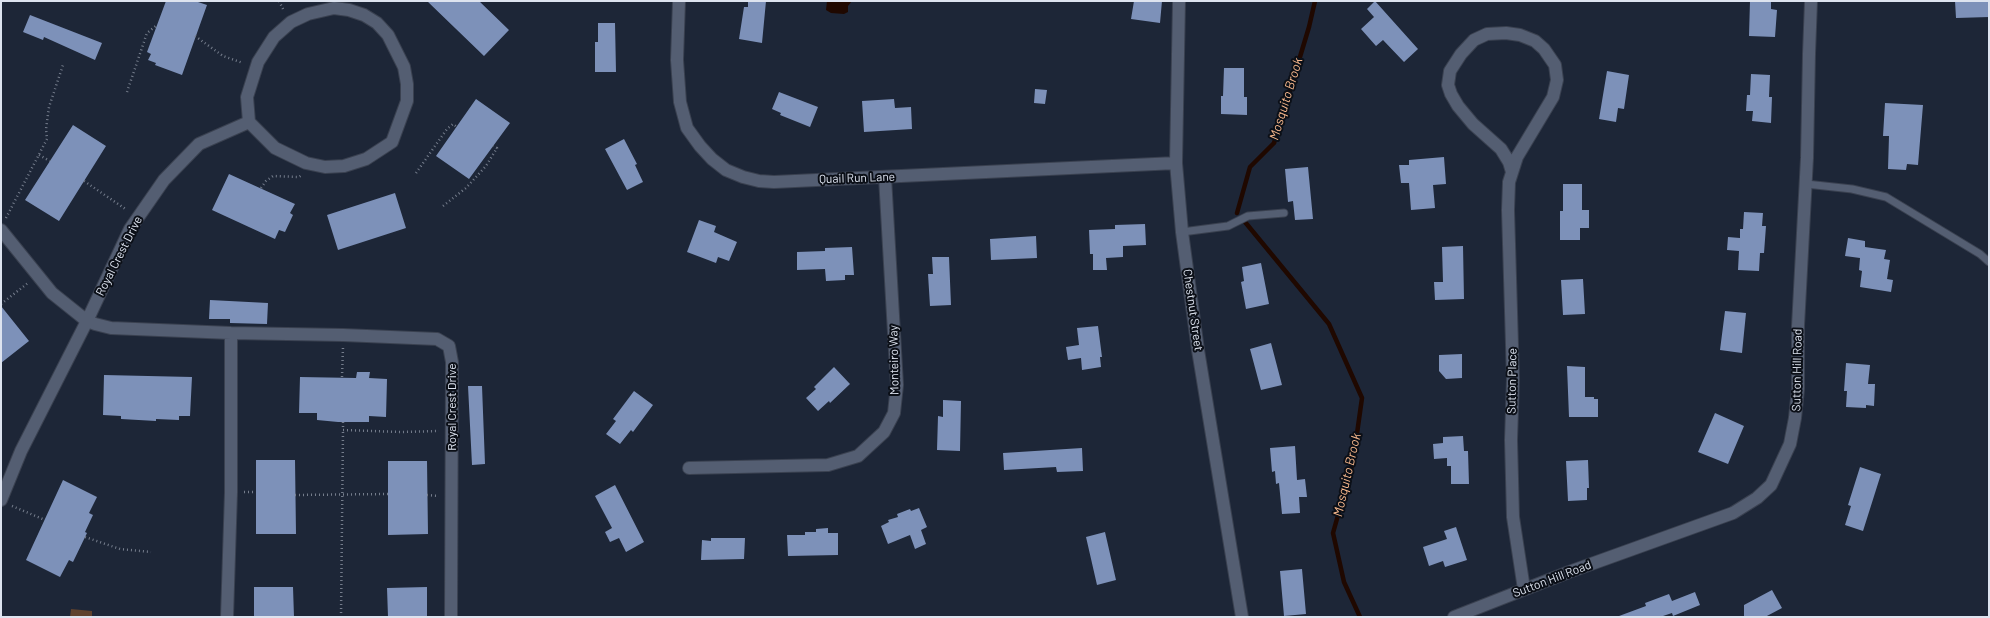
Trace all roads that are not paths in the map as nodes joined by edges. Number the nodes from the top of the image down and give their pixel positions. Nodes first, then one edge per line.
1 (679, 1) edge
2 (1179, 1) edge
3 (1811, 1) edge
4 (249, 122) junction
5 (1176, 163) junction
6 (1512, 172) junction
7 (885, 177) junction
8 (1806, 184) junction
9 (1284, 213) dead end
10 (3, 225) edge
11 (1182, 232) junction
12 (1989, 262) edge
13 (87, 321) junction
14 (231, 333) junction
15 (689, 468) dead end
16 (1, 500) edge
17 (1524, 590) junction
18 (227, 617) edge
19 (451, 617) edge
20 (1242, 617) edge
21 (1454, 617) edge

1 - 7 street, Quail Run Lane
2 - 5 street, Chestnut Street
3 - 8 street, Sutton Hill Road
4 - 4 street
4 - 13 street, Royal Crest Drive
5 - 7 street, Quail Run Lane
5 - 11 street, Chestnut Street
6 - 6 street, Sutton Place
6 - 17 street, Sutton Place
7 - 15 street, Monteiro Way
8 - 12 lane
8 - 17 street, Sutton Hill Road
9 - 11 lane
10 - 13 street, Royal Crest Drive
11 - 20 street, Chestnut Street
13 - 14 street, Royal Crest Drive
13 - 16 street, Royal Crest Drive
14 - 18 street
14 - 19 street, Royal Crest Drive
17 - 21 street, Sutton Hill Road

